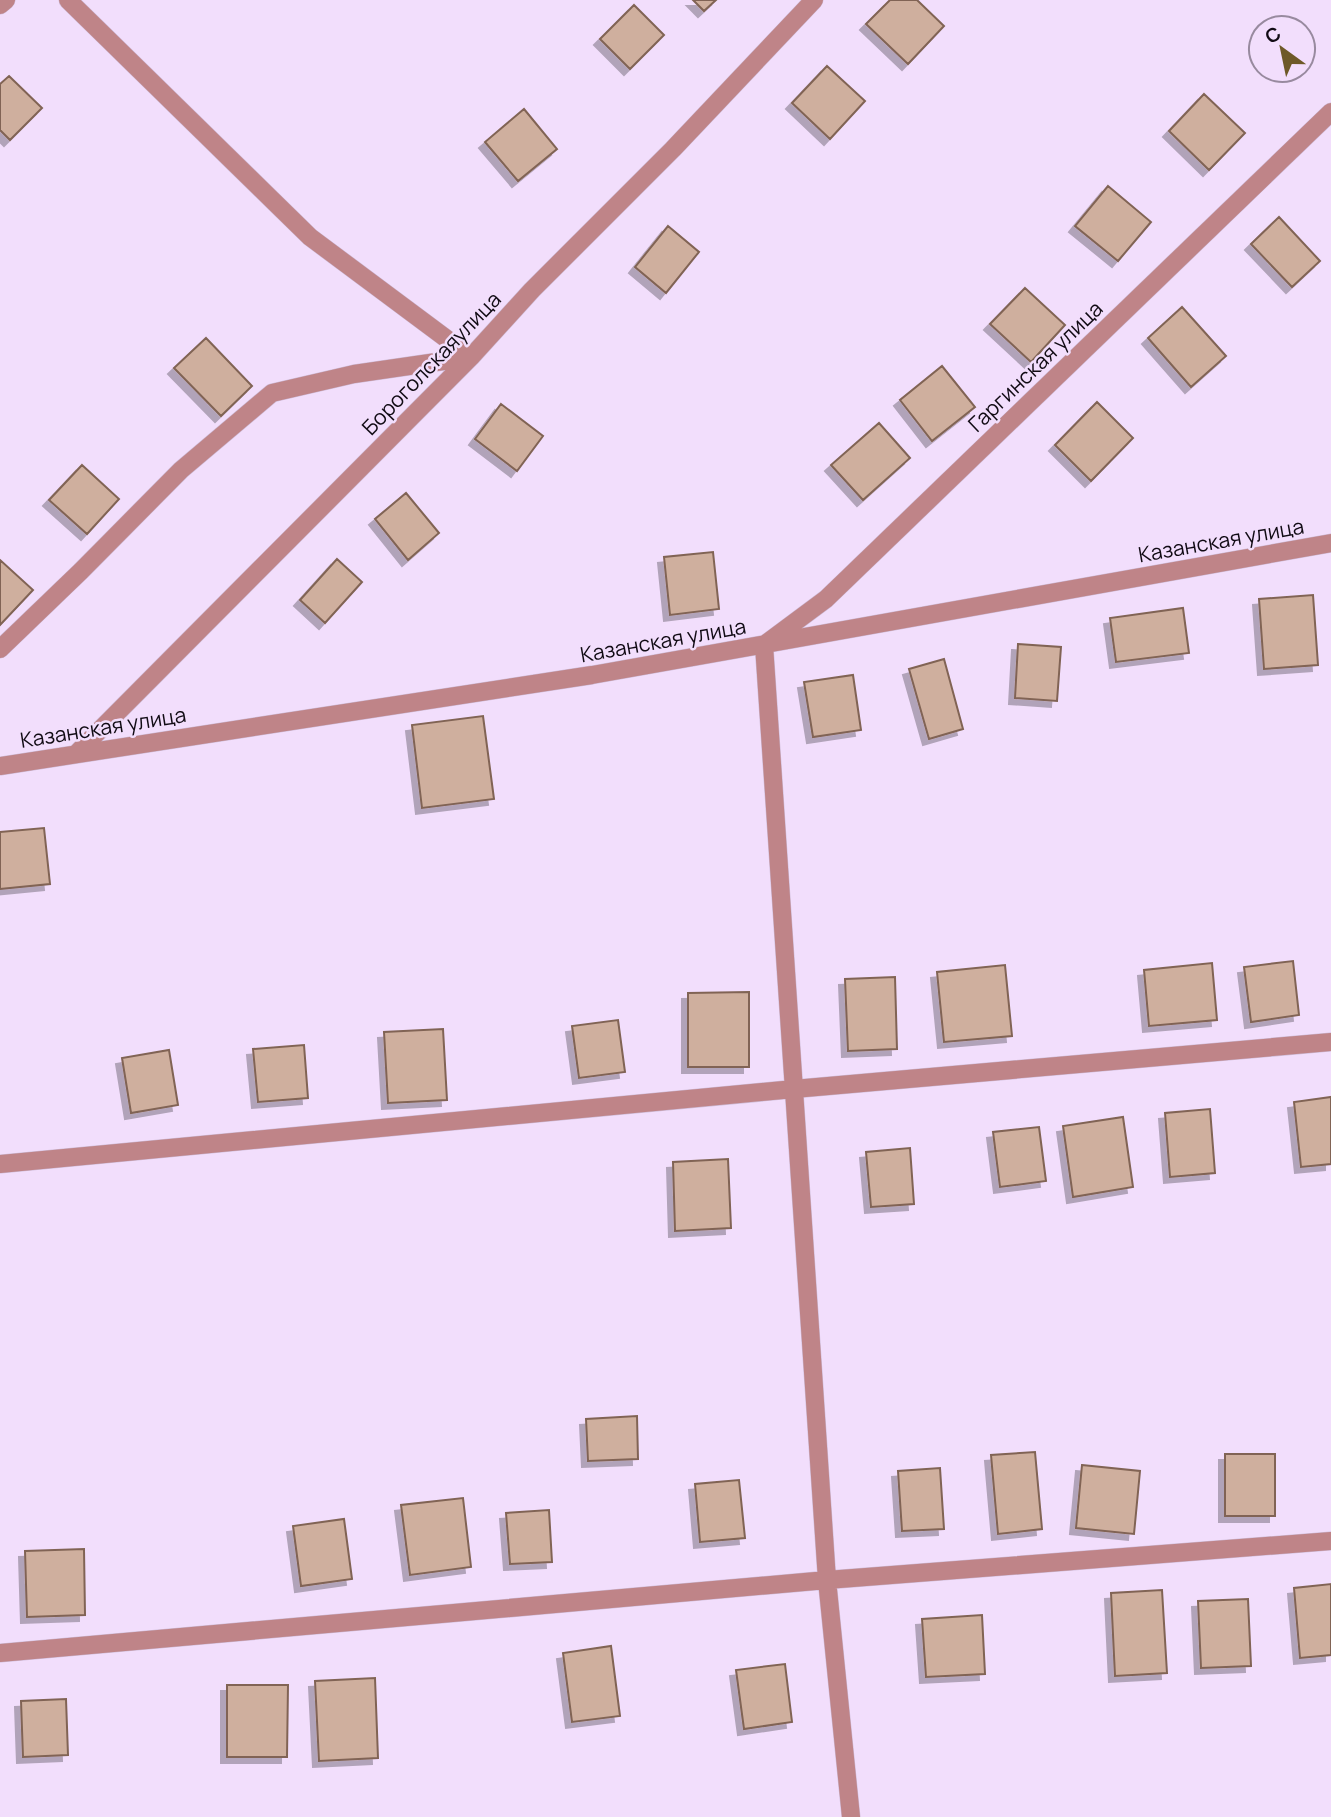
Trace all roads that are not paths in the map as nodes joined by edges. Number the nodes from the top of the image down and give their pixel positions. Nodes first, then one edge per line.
1 (6, 0) edge
2 (68, 0) edge
3 (814, 0) edge
4 (0, 5) edge
5 (1331, 112) edge
6 (471, 357) junction
7 (1331, 543) edge
8 (764, 645) junction
9 (0, 649) edge
10 (76, 754) junction
11 (0, 766) edge
12 (1331, 1042) edge
13 (794, 1089) junction
14 (0, 1164) edge
15 (1331, 1541) edge
16 (827, 1580) junction
17 (0, 1653) edge
18 (851, 1817) edge

1 - 4 street
2 - 6 street
3 - 6 street, Бороголскаяулица
5 - 8 street, Гаргинская улица
6 - 9 street
6 - 10 street, Бороголскаяулица
7 - 8 street, Казанская улица
8 - 10 street, Казанская улица
8 - 13 street
10 - 11 street, Казанская улица
12 - 13 street
13 - 14 street
13 - 16 street
15 - 16 street
16 - 17 street
16 - 18 street

